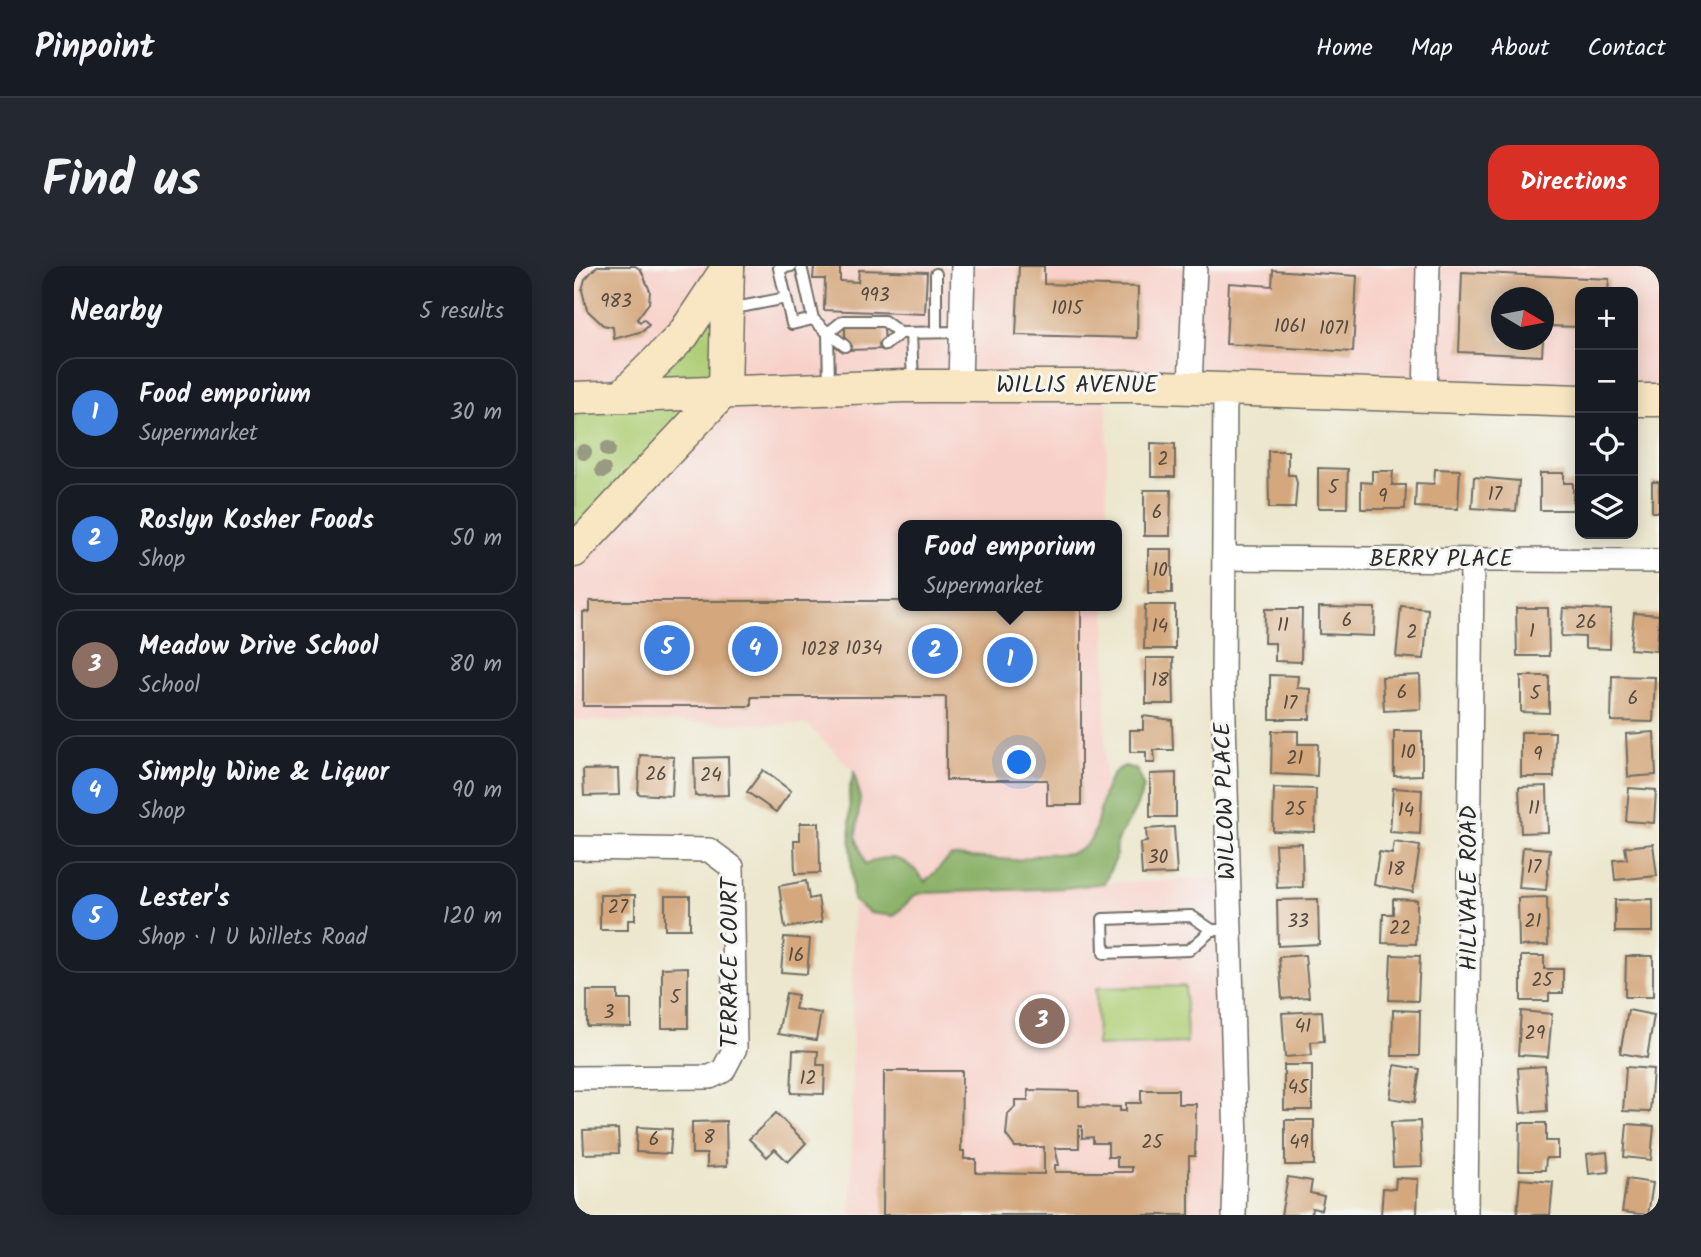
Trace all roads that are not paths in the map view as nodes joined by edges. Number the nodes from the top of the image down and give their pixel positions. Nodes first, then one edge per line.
1 (728, 266) edge
2 (791, 266) edge
3 (801, 266) edge
4 (963, 266) edge
5 (1195, 266) edge
6 (1428, 266) edge
7 (936, 274) dead end
8 (786, 298) junction
9 (727, 310) junction
10 (813, 319) junction
11 (936, 332) junction
12 (962, 332) junction
13 (828, 333) junction
14 (906, 333) junction
15 (885, 345) dead end
16 (845, 346) dead end
17 (960, 385) junction
18 (914, 386) junction
19 (1190, 386) junction
20 (829, 388) junction
21 (1225, 388) junction
22 (725, 390) junction
23 (1659, 390) edge
24 (623, 395) junction
25 (1425, 397) junction
26 (574, 398) edge
27 (1638, 400) edge
28 (1659, 400) edge
29 (1575, 401) edge
30 (574, 551) edge
31 (1224, 558) junction
32 (1472, 560) junction
33 (1659, 561) edge
34 (574, 848) edge
35 (1221, 930) junction
36 (574, 1078) edge
37 (1234, 1215) edge
38 (1466, 1215) edge

1 - 9 main road
1 - 24 main road
2 - 8 lane
3 - 10 lane
4 - 12 street
5 - 19 street
6 - 25 street
7 - 11 lane
8 - 9 lane
8 - 10 lane
9 - 22 main road
10 - 13 lane
11 - 12 lane
11 - 14 lane
12 - 17 street
13 - 14 lane
13 - 16 lane
13 - 20 lane
14 - 15 lane
14 - 18 lane
17 - 18 main road, WILLIS AVENUE
17 - 19 main road, WILLIS AVENUE
18 - 20 main road, WILLIS AVENUE
19 - 21 main road, WILLIS AVENUE
20 - 22 main road, WILLIS AVENUE
21 - 25 main road, WILLIS AVENUE
21 - 31 street, WILLOW PLACE
22 - 24 main road, WILLIS AVENUE
22 - 30 main road
23 - 28 street
24 - 26 main road, WILLIS AVENUE
25 - 29 main road, WILLIS AVENUE
27 - 28 main road
31 - 32 street, BERRY PLACE
31 - 35 street, WILLOW PLACE
32 - 33 street, BERRY PLACE
32 - 38 street, HILLVALE ROAD
34 - 36 street, TERRACE COURT
35 - 35 lane
35 - 37 street, WILLOW PLACE

